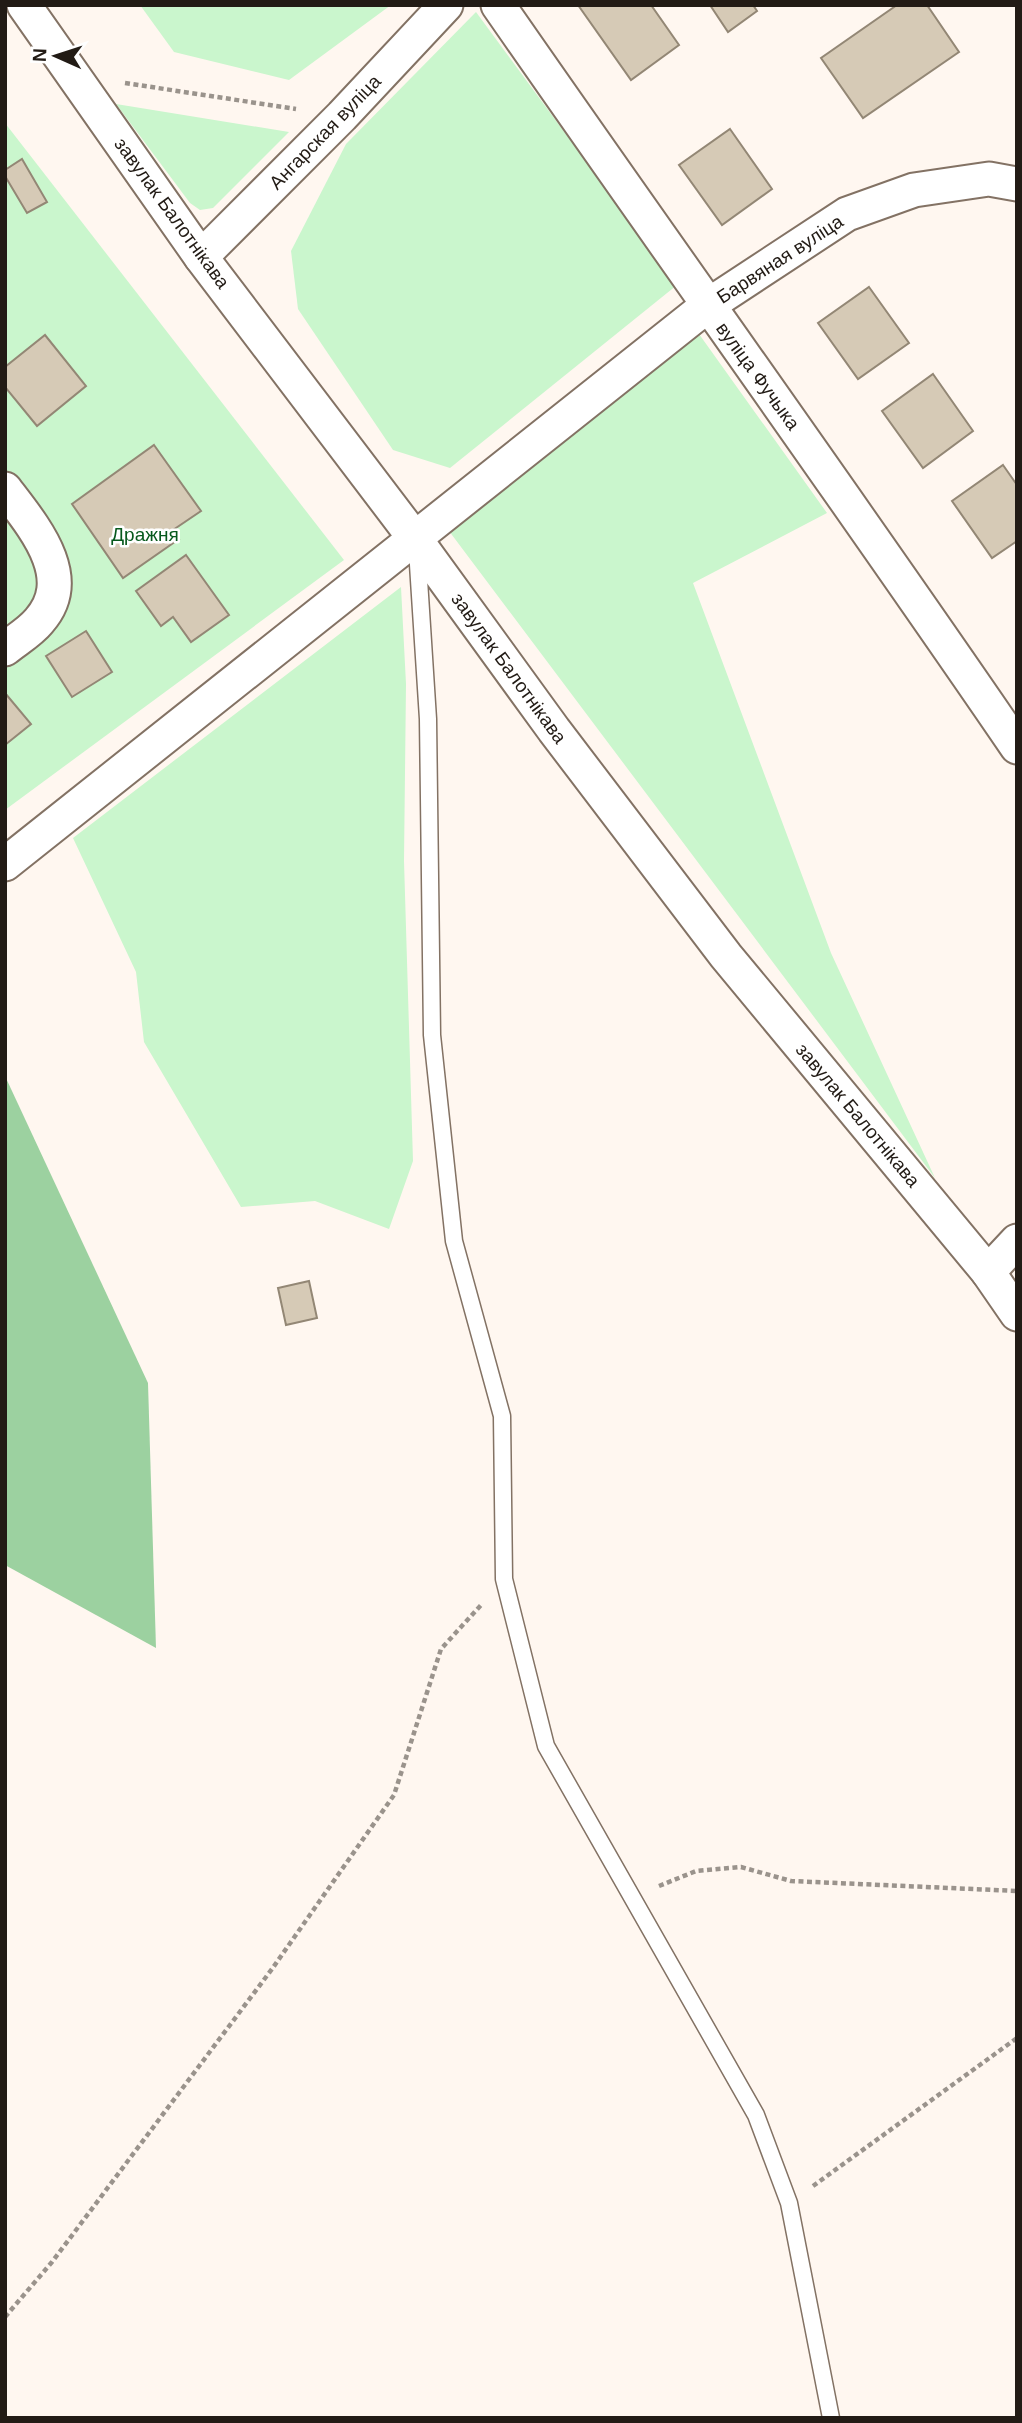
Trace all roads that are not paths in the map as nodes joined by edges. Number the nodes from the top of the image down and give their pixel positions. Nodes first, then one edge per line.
1 (24, 5) edge
2 (446, 5) edge
3 (498, 5) edge
4 (1017, 184) edge
5 (201, 257) junction
6 (707, 306) junction
7 (5, 489) edge
8 (416, 540) junction
9 (5, 649) edge
10 (1017, 747) edge
11 (5, 864) edge
12 (1017, 1241) edge
13 (988, 1272) junction
14 (1017, 1314) edge
15 (831, 2418) edge

1 - 5 street, завулак Балотнікава
2 - 5 street, Ангарская вуліца
3 - 6 street, вуліца Фучыка
4 - 6 street, Барвяная вуліца
5 - 8 street, завулак Балотнікава
6 - 8 street, Барвяная вуліца
6 - 10 street, вуліца Фучыка
7 - 9 street
8 - 11 street, Барвяная вуліца
8 - 13 street, завулак Балотнікава
8 - 15 lane
12 - 13 street
13 - 14 street, завулак Балотнікава

